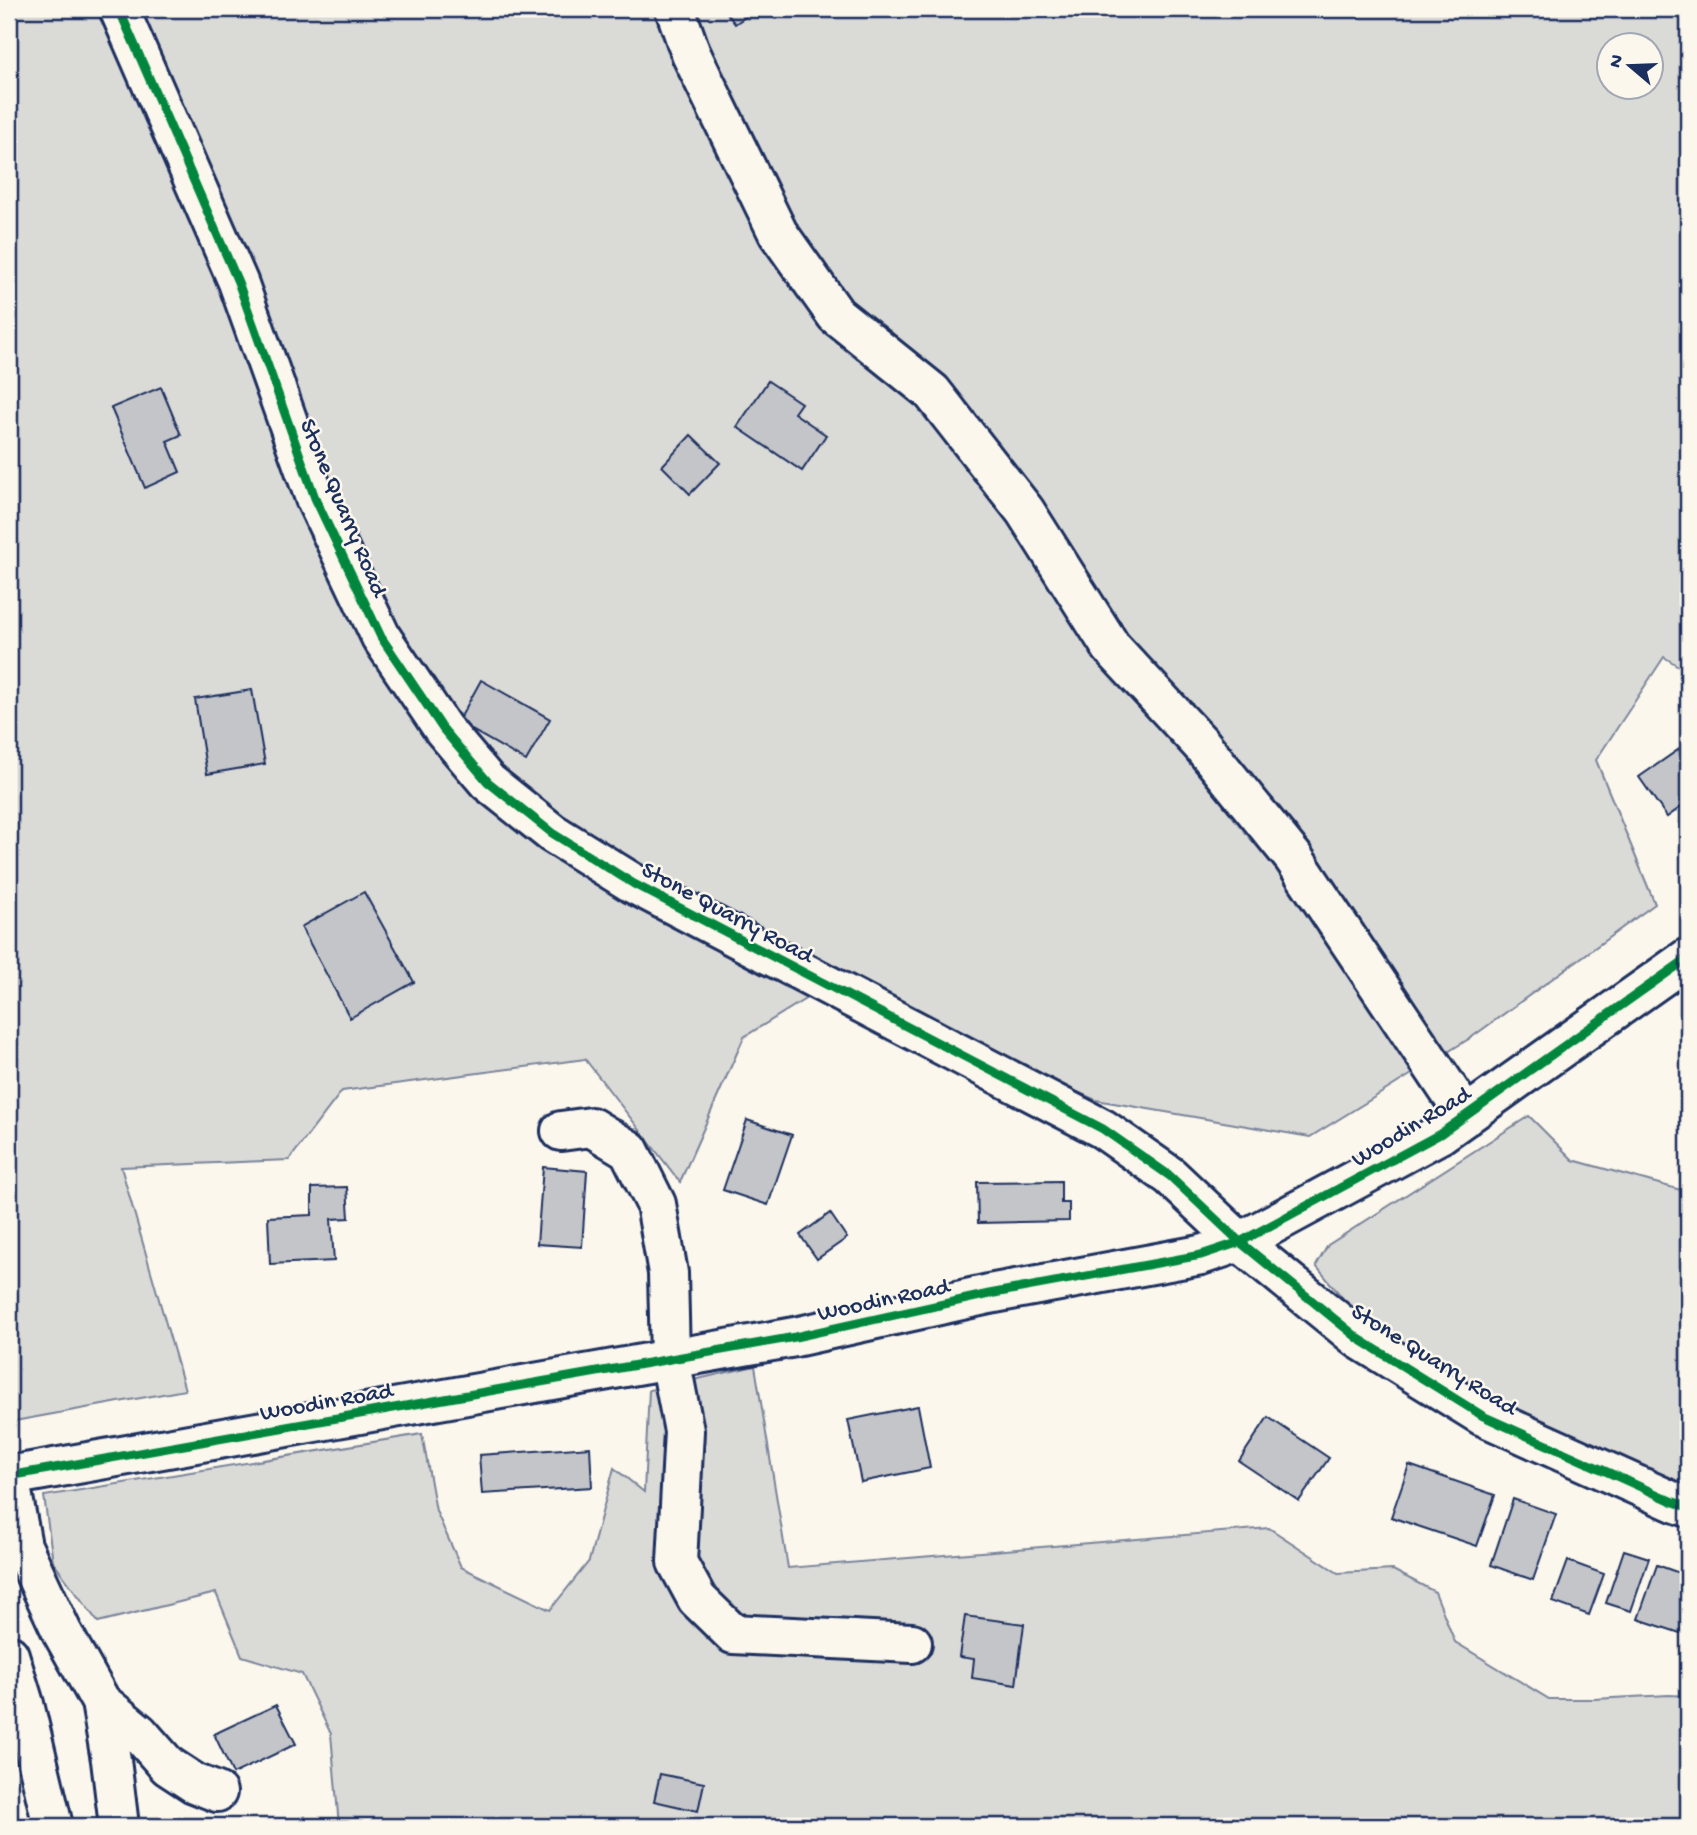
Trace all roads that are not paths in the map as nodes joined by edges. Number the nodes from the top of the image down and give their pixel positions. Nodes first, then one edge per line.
1 (120, 9) edge
2 (675, 9) edge
3 (1688, 958) edge
4 (1465, 1116) junction
5 (561, 1131) dead end
6 (1240, 1242) junction
7 (670, 1359) junction
8 (9, 1476) edge
9 (1688, 1507) edge
10 (912, 1643) dead end
11 (9, 1656) edge
12 (101, 1702) junction
13 (217, 1792) dead end
14 (53, 1826) edge
15 (119, 1826) edge

1 - 6 street, Stone Quarry Road
2 - 4 street
3 - 4 street, Woodin Road
4 - 6 street, Woodin Road
5 - 7 street
6 - 7 street, Woodin Road
6 - 9 street, Stone Quarry Road
7 - 8 street, Woodin Road
7 - 10 street
8 - 12 street
11 - 14 street
12 - 13 street
12 - 15 street

